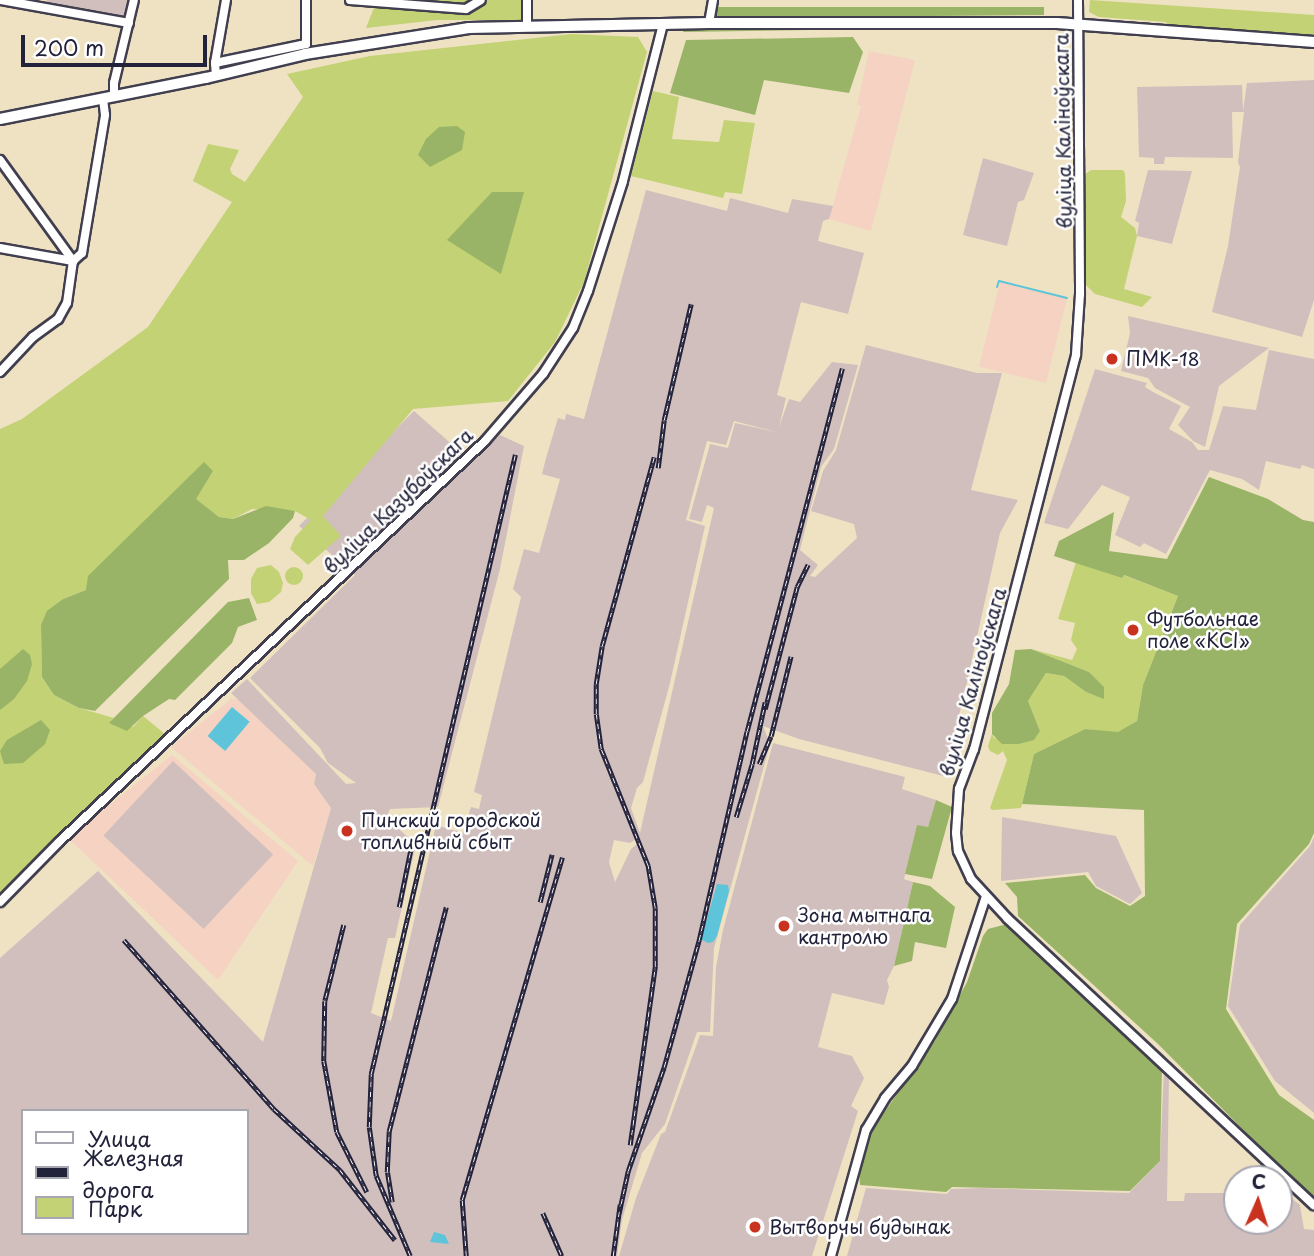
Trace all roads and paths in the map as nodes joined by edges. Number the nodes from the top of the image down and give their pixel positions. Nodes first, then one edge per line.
1 (1, 0) edge
2 (134, 0) edge
3 (226, 0) edge
4 (306, 0) edge
5 (350, 0) edge
6 (481, 0) edge
7 (526, 0) edge
8 (713, 0) edge
9 (1078, 0) edge
10 (129, 23) junction
11 (709, 23) junction
12 (663, 24) junction
13 (1077, 24) junction
14 (527, 27) junction
15 (1314, 42) edge
16 (215, 62) junction
17 (216, 75) junction
18 (114, 96) junction
19 (103, 98) junction
20 (0, 120) edge
21 (0, 160) edge
22 (0, 248) edge
23 (73, 261) junction
24 (0, 372) edge
25 (986, 896) junction
26 (0, 902) edge
27 (1314, 1205) edge
28 (831, 1256) edge

1 - 10 street
2 - 10 street
3 - 16 street
4 - 16 street
5 - 6 street
7 - 14 street
8 - 11 street
9 - 13 street, вуліца Каліноўскага
10 - 18 street
11 - 12 main road
11 - 13 main road
12 - 14 main road
12 - 26 street, вуліца Казубоўскага
13 - 15 main road
13 - 25 street, вуліца Каліноўскага
14 - 17 main road
16 - 17 street
17 - 18 main road
18 - 19 main road
19 - 20 main road
19 - 23 street
21 - 23 street
22 - 23 street
23 - 24 street
25 - 27 street, вуліца Каліноўскага
25 - 28 street

